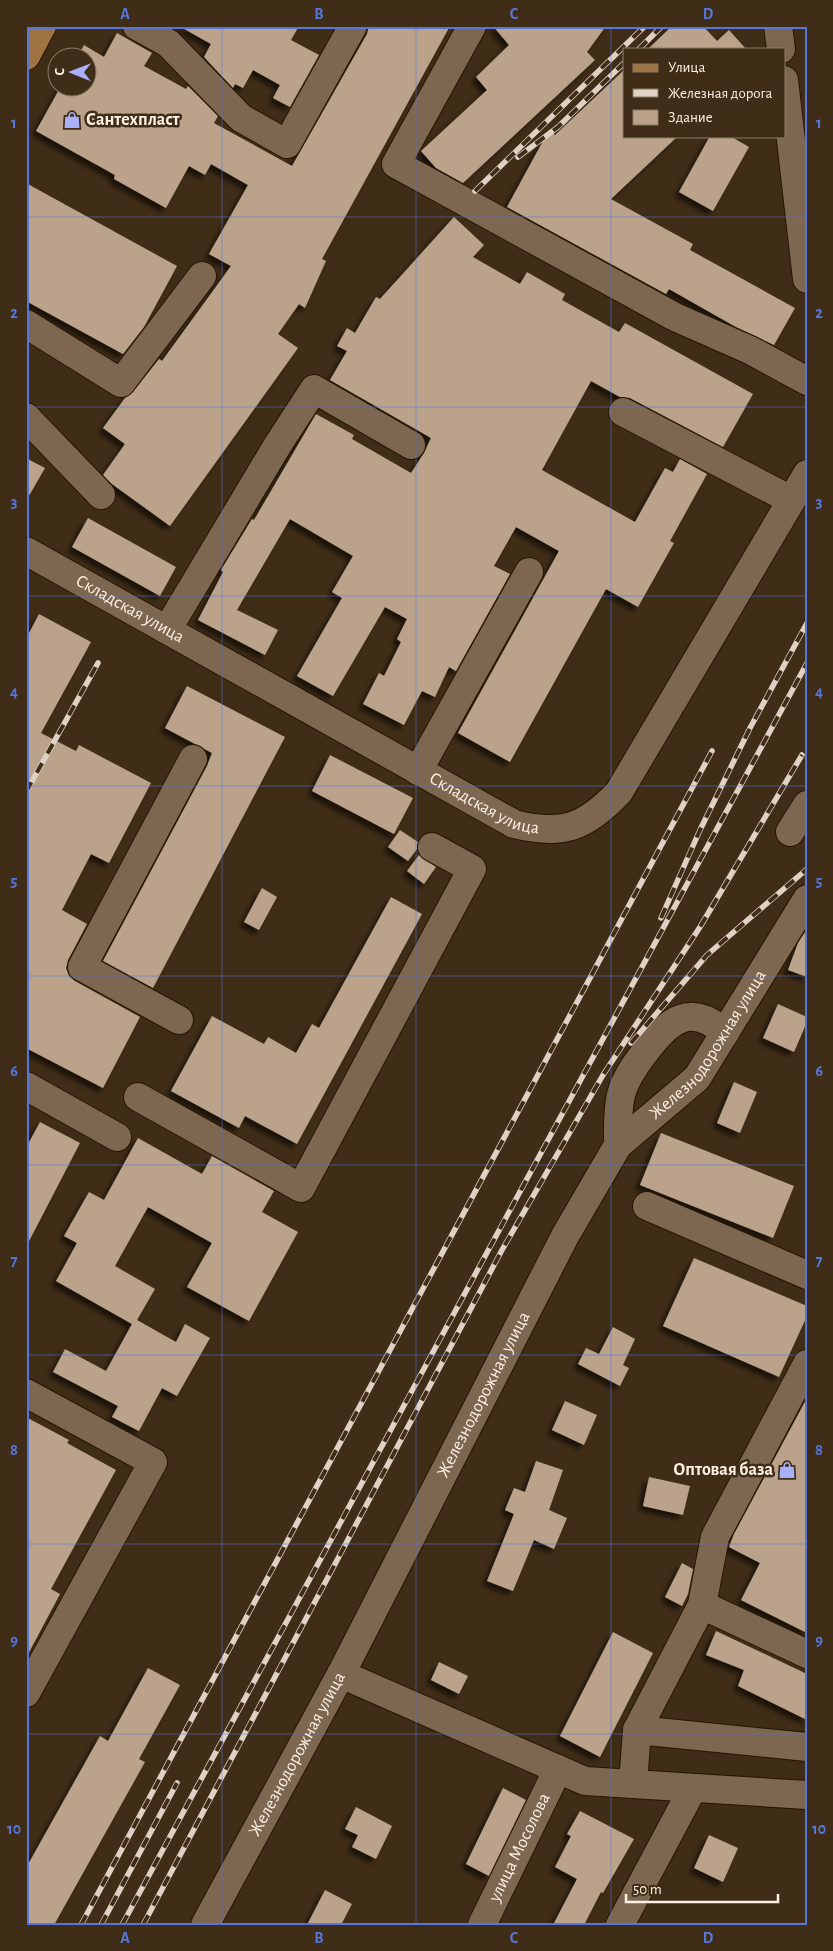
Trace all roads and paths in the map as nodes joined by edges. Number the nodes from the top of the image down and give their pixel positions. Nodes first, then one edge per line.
1 (137, 26) edge
2 (353, 26) edge
3 (472, 26) edge
4 (778, 26) edge
5 (781, 48) edge
6 (786, 97) edge
7 (202, 276) dead end
8 (807, 279) edge
9 (26, 324) edge
10 (807, 381) edge
11 (624, 412) dead end
12 (26, 417) edge
13 (412, 445) dead end
14 (807, 474) edge
15 (100, 495) dead end
16 (791, 500) junction
17 (26, 551) edge
18 (529, 572) dead end
19 (167, 630) junction
20 (193, 759) dead end
21 (418, 771) junction
22 (807, 805) edge
23 (790, 832) dead end
24 (432, 847) dead end
25 (807, 899) edge
26 (179, 1020) dead end
27 (725, 1033) junction
28 (26, 1086) edge
29 (138, 1097) dead end
30 (116, 1137) dead end
31 (618, 1145) junction
32 (647, 1206) dead end
33 (807, 1275) edge
34 (807, 1364) edge
35 (26, 1393) edge
36 (702, 1605) junction
37 (807, 1654) edge
38 (341, 1674) junction
39 (26, 1693) edge
40 (637, 1730) junction
41 (807, 1747) edge
42 (558, 1769) junction
43 (633, 1784) junction
44 (693, 1788) junction
45 (807, 1795) edge
46 (204, 1925) edge
47 (482, 1925) edge
48 (620, 1925) edge

1 - 2 street
3 - 10 street
4 - 5 street
6 - 8 street
7 - 9 street
11 - 16 street
12 - 15 street
13 - 19 street
14 - 16 street, Складская улица
16 - 21 street, Складская улица
17 - 19 street, Складская улица
18 - 21 street
19 - 21 street, Складская улица
20 - 26 street
22 - 23 street
24 - 29 street
25 - 27 street, Железнодорожная улица
27 - 31 street, Железнодорожная улица
27 - 31 street
28 - 30 street
31 - 38 street, Железнодорожная улица
32 - 33 street
34 - 36 street
35 - 39 street
36 - 37 street
36 - 40 street
38 - 42 street
38 - 46 street, Железнодорожная улица
40 - 41 street
40 - 43 street
42 - 43 street
42 - 47 street, улица Мосолова
43 - 44 street
44 - 45 street
44 - 48 street

